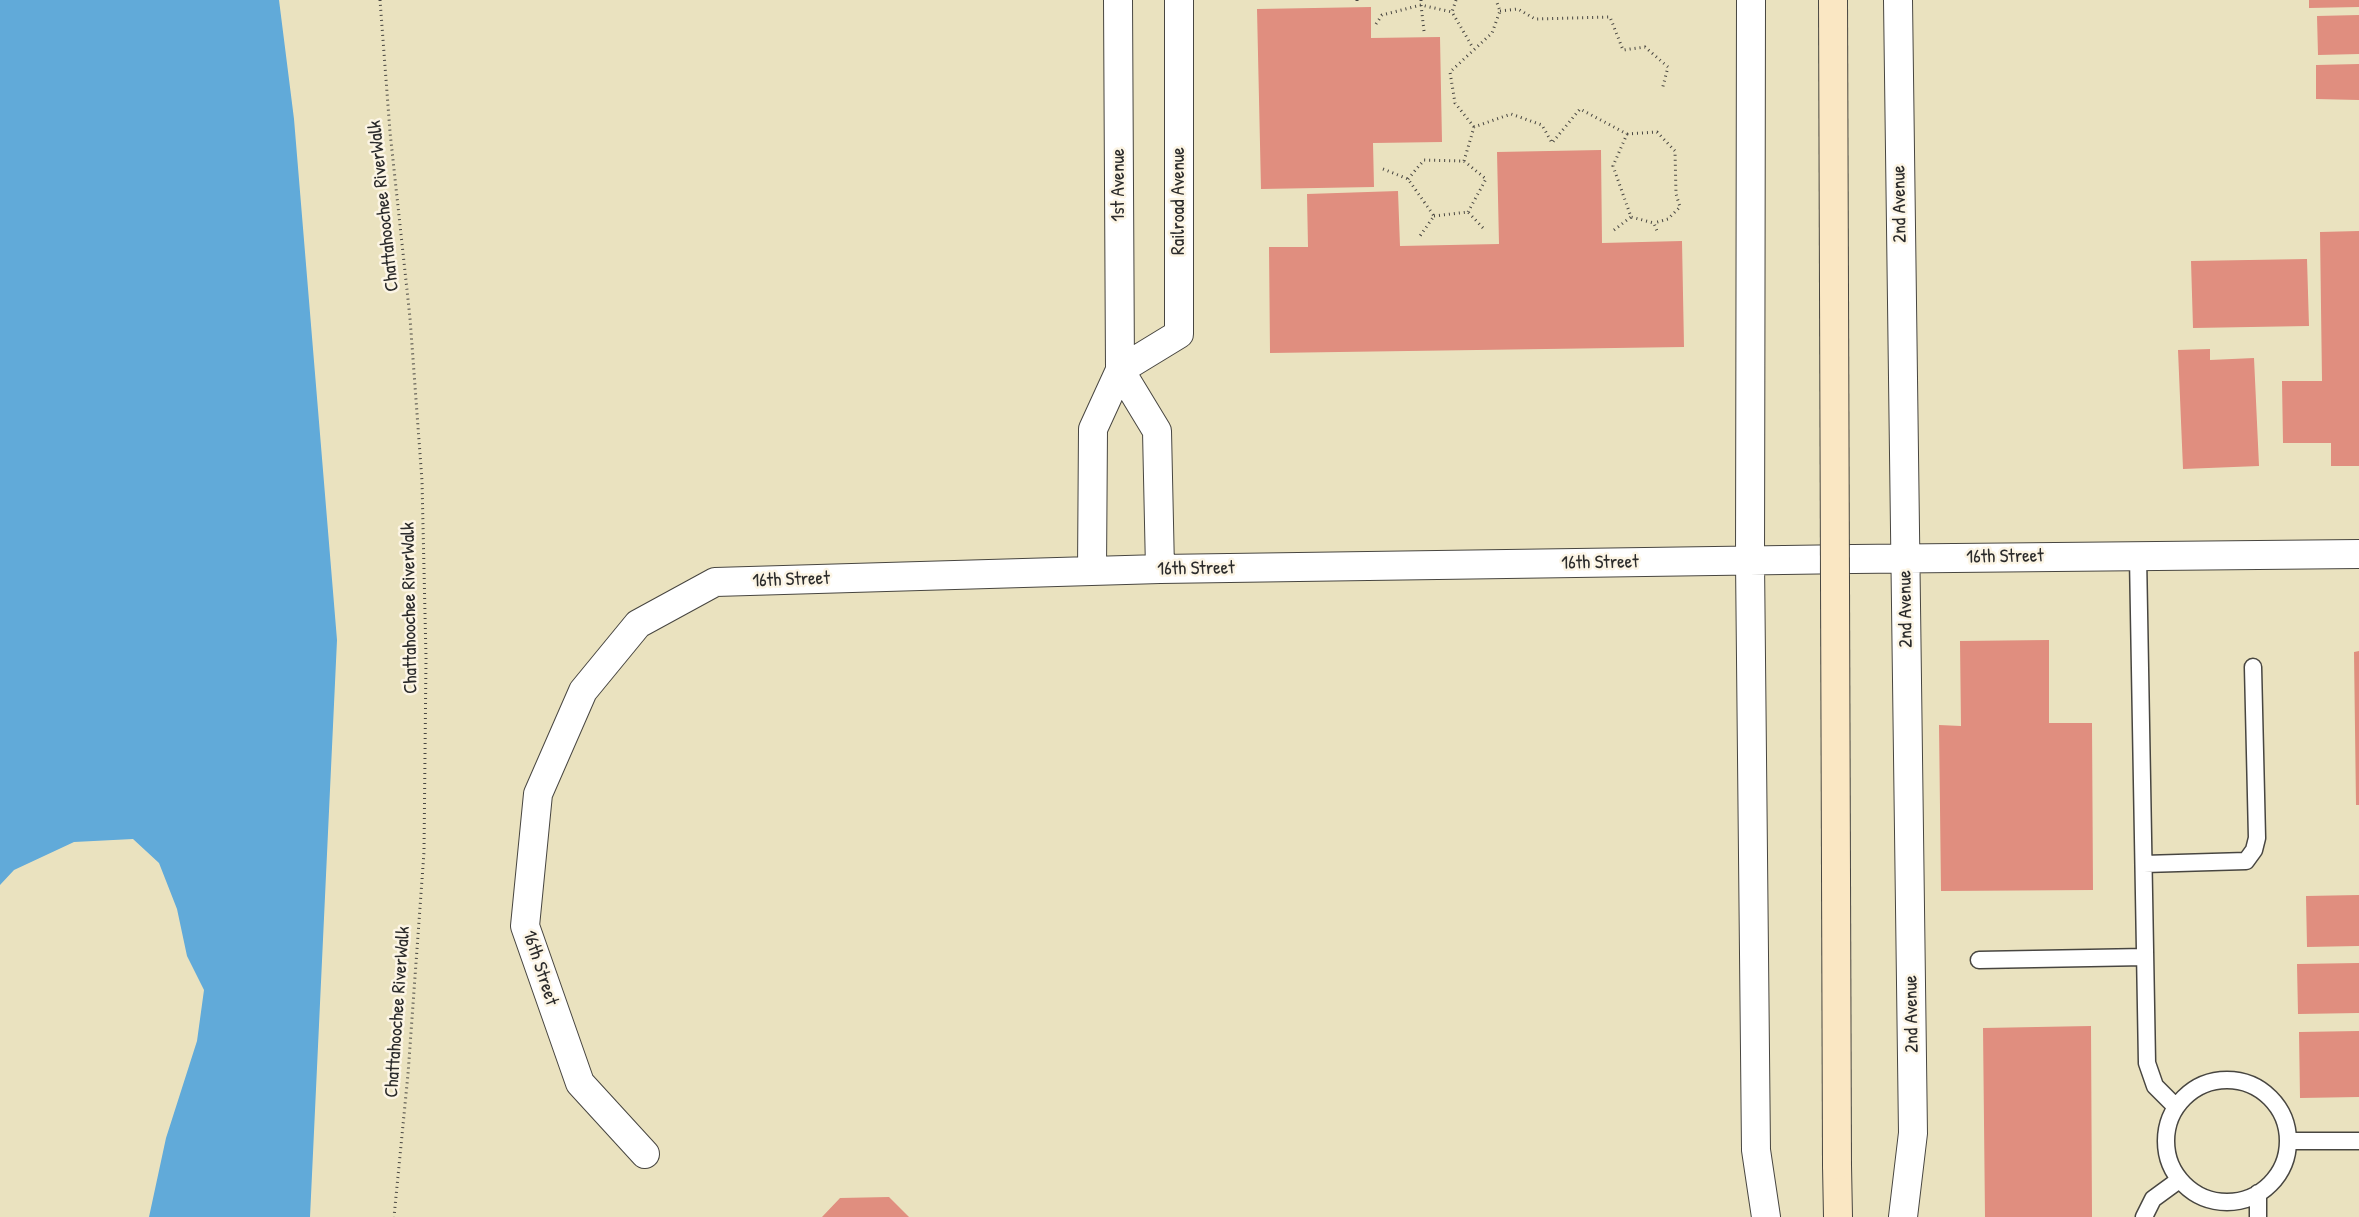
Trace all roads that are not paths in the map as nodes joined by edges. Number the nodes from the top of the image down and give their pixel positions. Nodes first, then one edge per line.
1 (1118, 0) edge
2 (1179, 0) edge
3 (1751, 0) edge
4 (1833, 0) edge
5 (1898, 0) edge
6 (1120, 370) junction
7 (2359, 554) edge
8 (2138, 556) junction
9 (1905, 558) junction
10 (1750, 560) junction
11 (1160, 569) junction
12 (1092, 570) junction
13 (2254, 667) dead end
14 (2144, 864) junction
15 (2146, 957) junction
16 (1979, 960) dead end
17 (2176, 1107) junction
18 (2288, 1141) junction
19 (2359, 1142) edge
20 (645, 1154) dead end
21 (2179, 1180) junction
22 (2258, 1193) junction
23 (1766, 1217) edge
24 (1838, 1217) edge
25 (1903, 1217) edge
26 (2144, 1217) edge
27 (2258, 1217) edge

1 - 6 street, 1st Avenue
2 - 6 street, Railroad Avenue
3 - 10 street
4 - 24 main road, bridge
5 - 9 street, 2nd Avenue
6 - 11 street
6 - 12 street, 1st Avenue
7 - 8 street, 16th Street
8 - 9 street, 16th Street
8 - 14 lane
9 - 10 street, 16th Street
9 - 25 street, 2nd Avenue
10 - 11 street, 16th Street
10 - 23 street
11 - 12 street, 16th Street
12 - 20 street, 16th Street
13 - 14 lane
14 - 15 lane
15 - 16 lane
15 - 17 lane
17 - 18 lane
17 - 21 lane
18 - 19 lane
18 - 22 lane
21 - 22 lane
21 - 26 lane
22 - 27 lane

